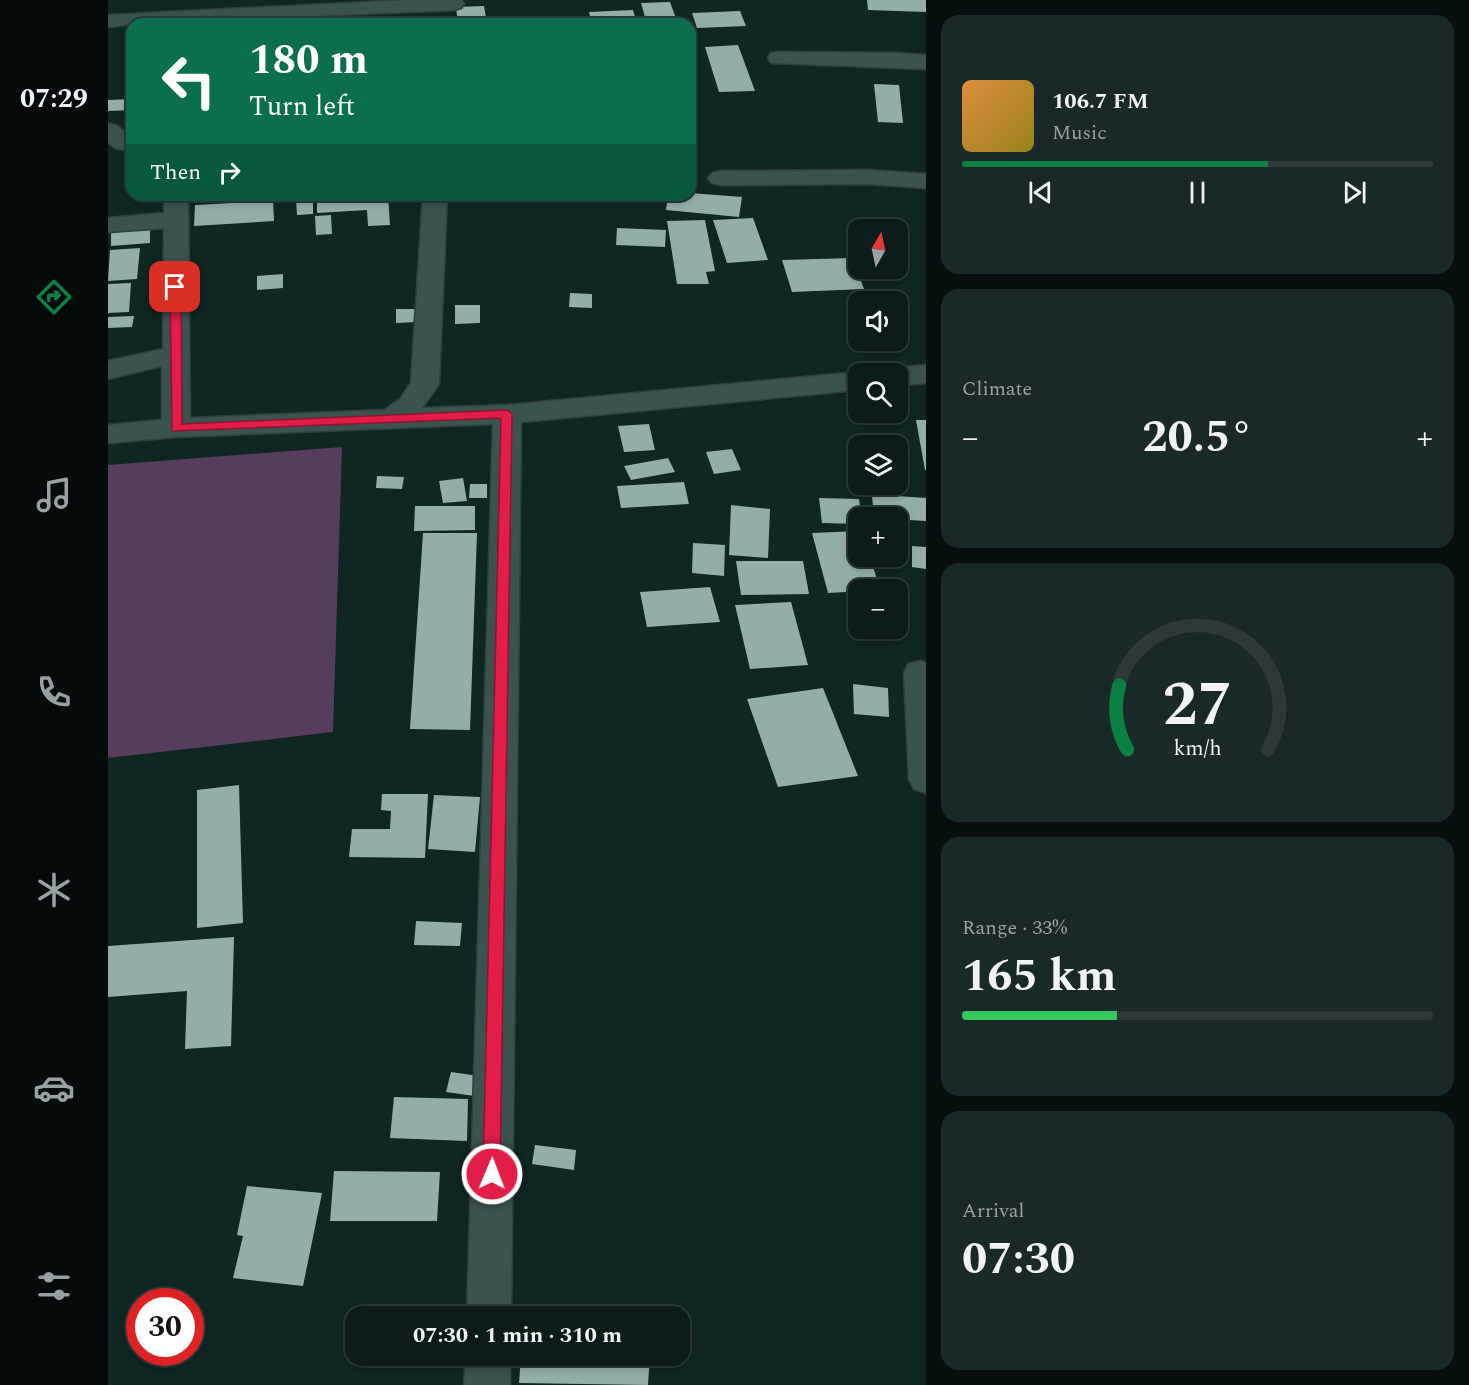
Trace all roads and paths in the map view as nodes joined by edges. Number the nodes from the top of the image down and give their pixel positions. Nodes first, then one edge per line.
1 (454, 9) edge
2 (194, 18) edge
3 (126, 20) edge
4 (108, 21) edge
5 (779, 58) dead end
6 (926, 62) edge
7 (108, 130) edge
8 (126, 144) edge
9 (720, 178) dead end
10 (926, 182) edge
11 (435, 201) edge
12 (175, 207) edge
13 (108, 225) edge
14 (176, 354) junction
15 (108, 370) edge
16 (926, 374) edge
17 (908, 376) edge
18 (848, 382) edge
19 (507, 414) junction
20 (392, 419) junction
21 (176, 428) junction
22 (108, 434) edge
23 (920, 673) dead end
24 (926, 779) edge
25 (489, 1306) edge
26 (488, 1366) edge
27 (487, 1385) edge

1 - 2 street
3 - 4 street
5 - 6 street
7 - 8 street
9 - 10 street
11 - 20 street
12 - 13 street
12 - 14 street
14 - 15 street
14 - 21 street
16 - 17 street
18 - 19 street
19 - 20 street
19 - 25 street
20 - 21 street
21 - 22 street
23 - 24 street
26 - 27 street

